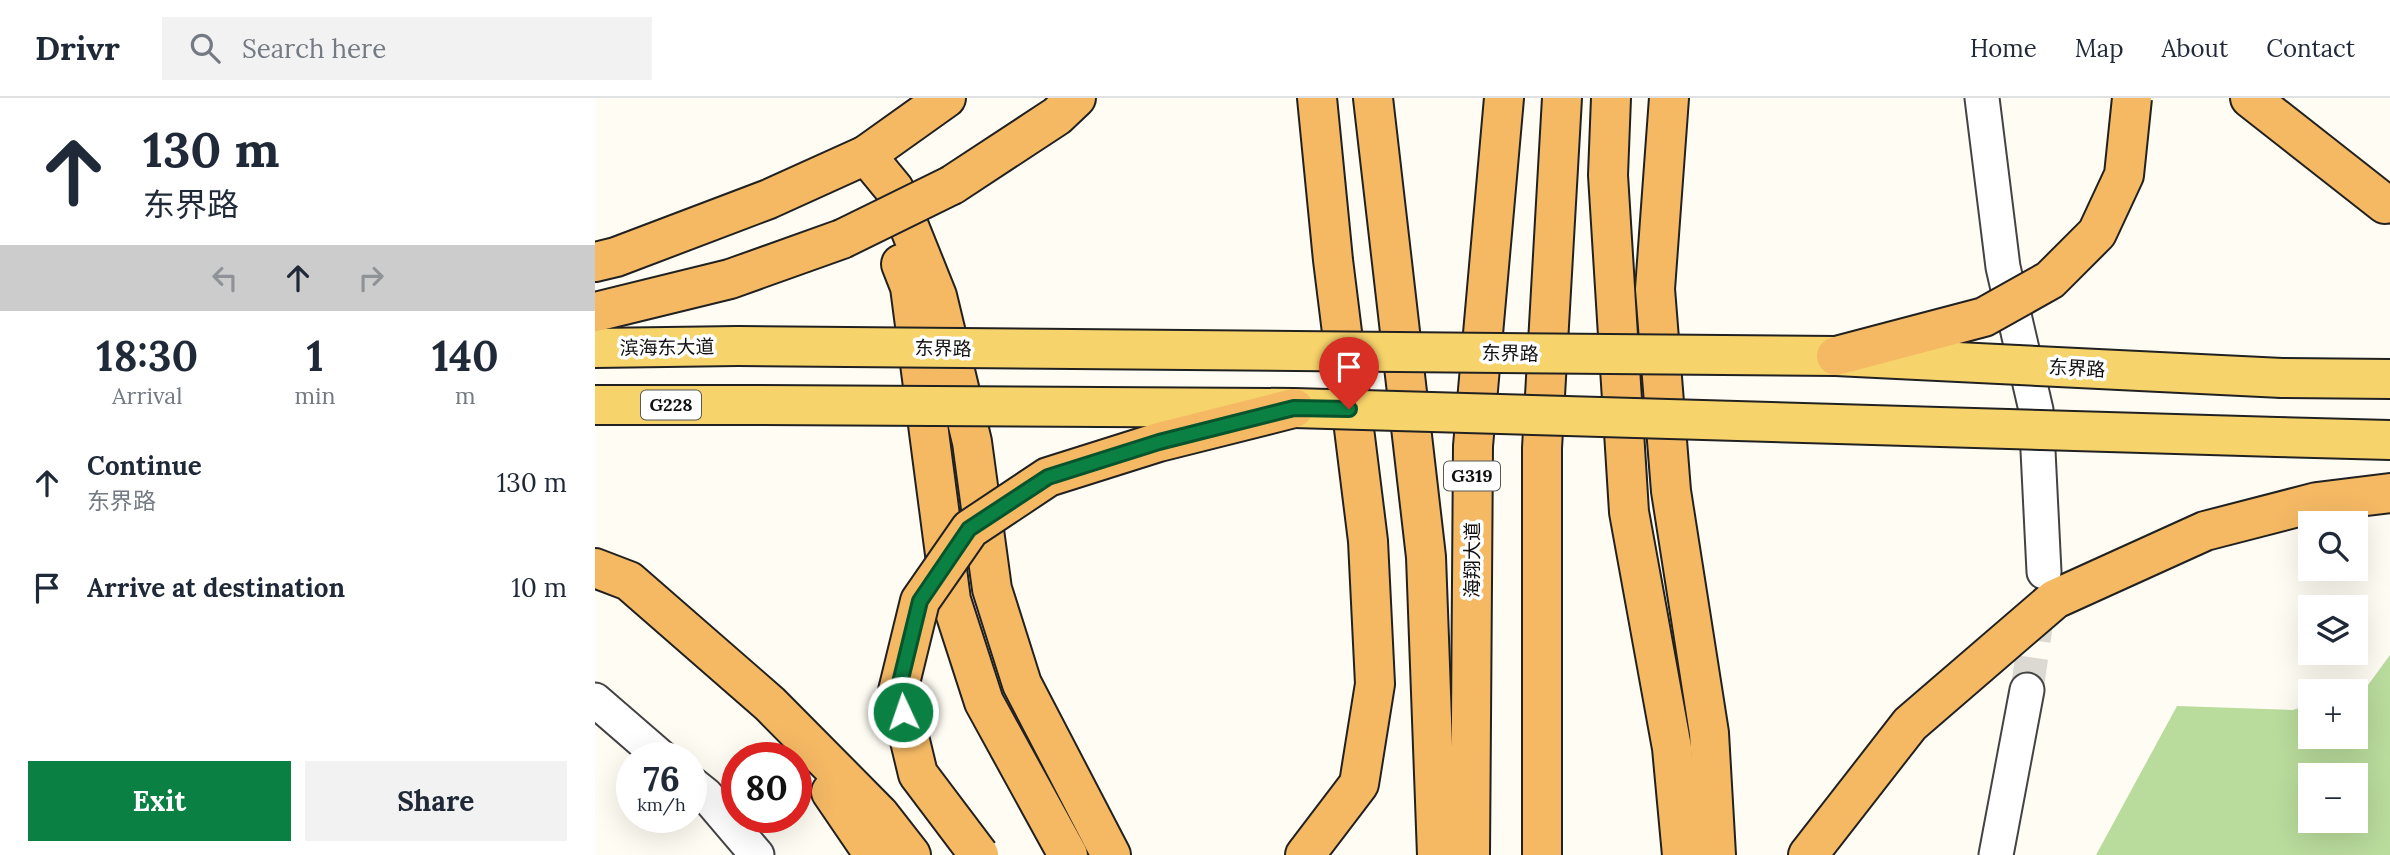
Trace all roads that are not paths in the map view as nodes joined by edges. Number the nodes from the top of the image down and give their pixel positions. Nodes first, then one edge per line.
1 (946, 98) edge
2 (1076, 98) edge
3 (1504, 98) edge
4 (1562, 98) edge
5 (1611, 98) edge
6 (1669, 98) edge
7 (1982, 98) edge
8 (2132, 98) edge
9 (2250, 98) edge
10 (2289, 98) edge
11 (1373, 108) edge
12 (1318, 111) edge
13 (866, 155) junction
14 (2388, 205) edge
15 (595, 262) edge
16 (595, 312) edge
17 (738, 346) joint
18 (595, 348) edge
19 (1836, 356) junction
20 (2390, 379) edge
21 (595, 405) edge
22 (1294, 408) junction
23 (2390, 440) edge
24 (2390, 493) edge
25 (595, 568) edge
26 (2044, 572) tunnel mouth
27 (2027, 690) tunnel mouth
28 (595, 700) edge
29 (770, 704) junction
30 (644, 742) edge
31 (707, 797) edge
32 (757, 855) edge
33 (874, 855) edge
34 (911, 855) edge
35 (979, 855) edge
36 (1068, 855) edge
37 (1111, 855) edge
38 (1305, 855) edge
39 (1437, 855) edge
40 (1470, 855) edge
41 (1542, 855) edge
42 (1682, 855) edge
43 (1716, 855) edge
44 (1808, 855) edge
45 (1996, 855) edge

1 - 13 highway
2 - 16 highway, bridge
3 - 40 highway, 海翔大道 / G319
4 - 41 highway
5 - 42 highway
6 - 43 highway
7 - 26 street
8 - 19 highway, bridge
9 - 14 highway
10 - 14 highway
11 - 39 highway
12 - 38 highway
13 - 15 highway
13 - 36 highway
13 - 37 highway
17 - 18 main road, 滨海东大道
17 - 19 main road, 东界路, bridge
19 - 20 main road, 东界路, bridge
21 - 22 main road, G228, bridge
22 - 23 main road, bridge
22 - 35 highway, bridge
24 - 44 highway
25 - 29 highway
27 - 45 street
28 - 30 street
29 - 33 highway
29 - 34 highway
31 - 32 street

